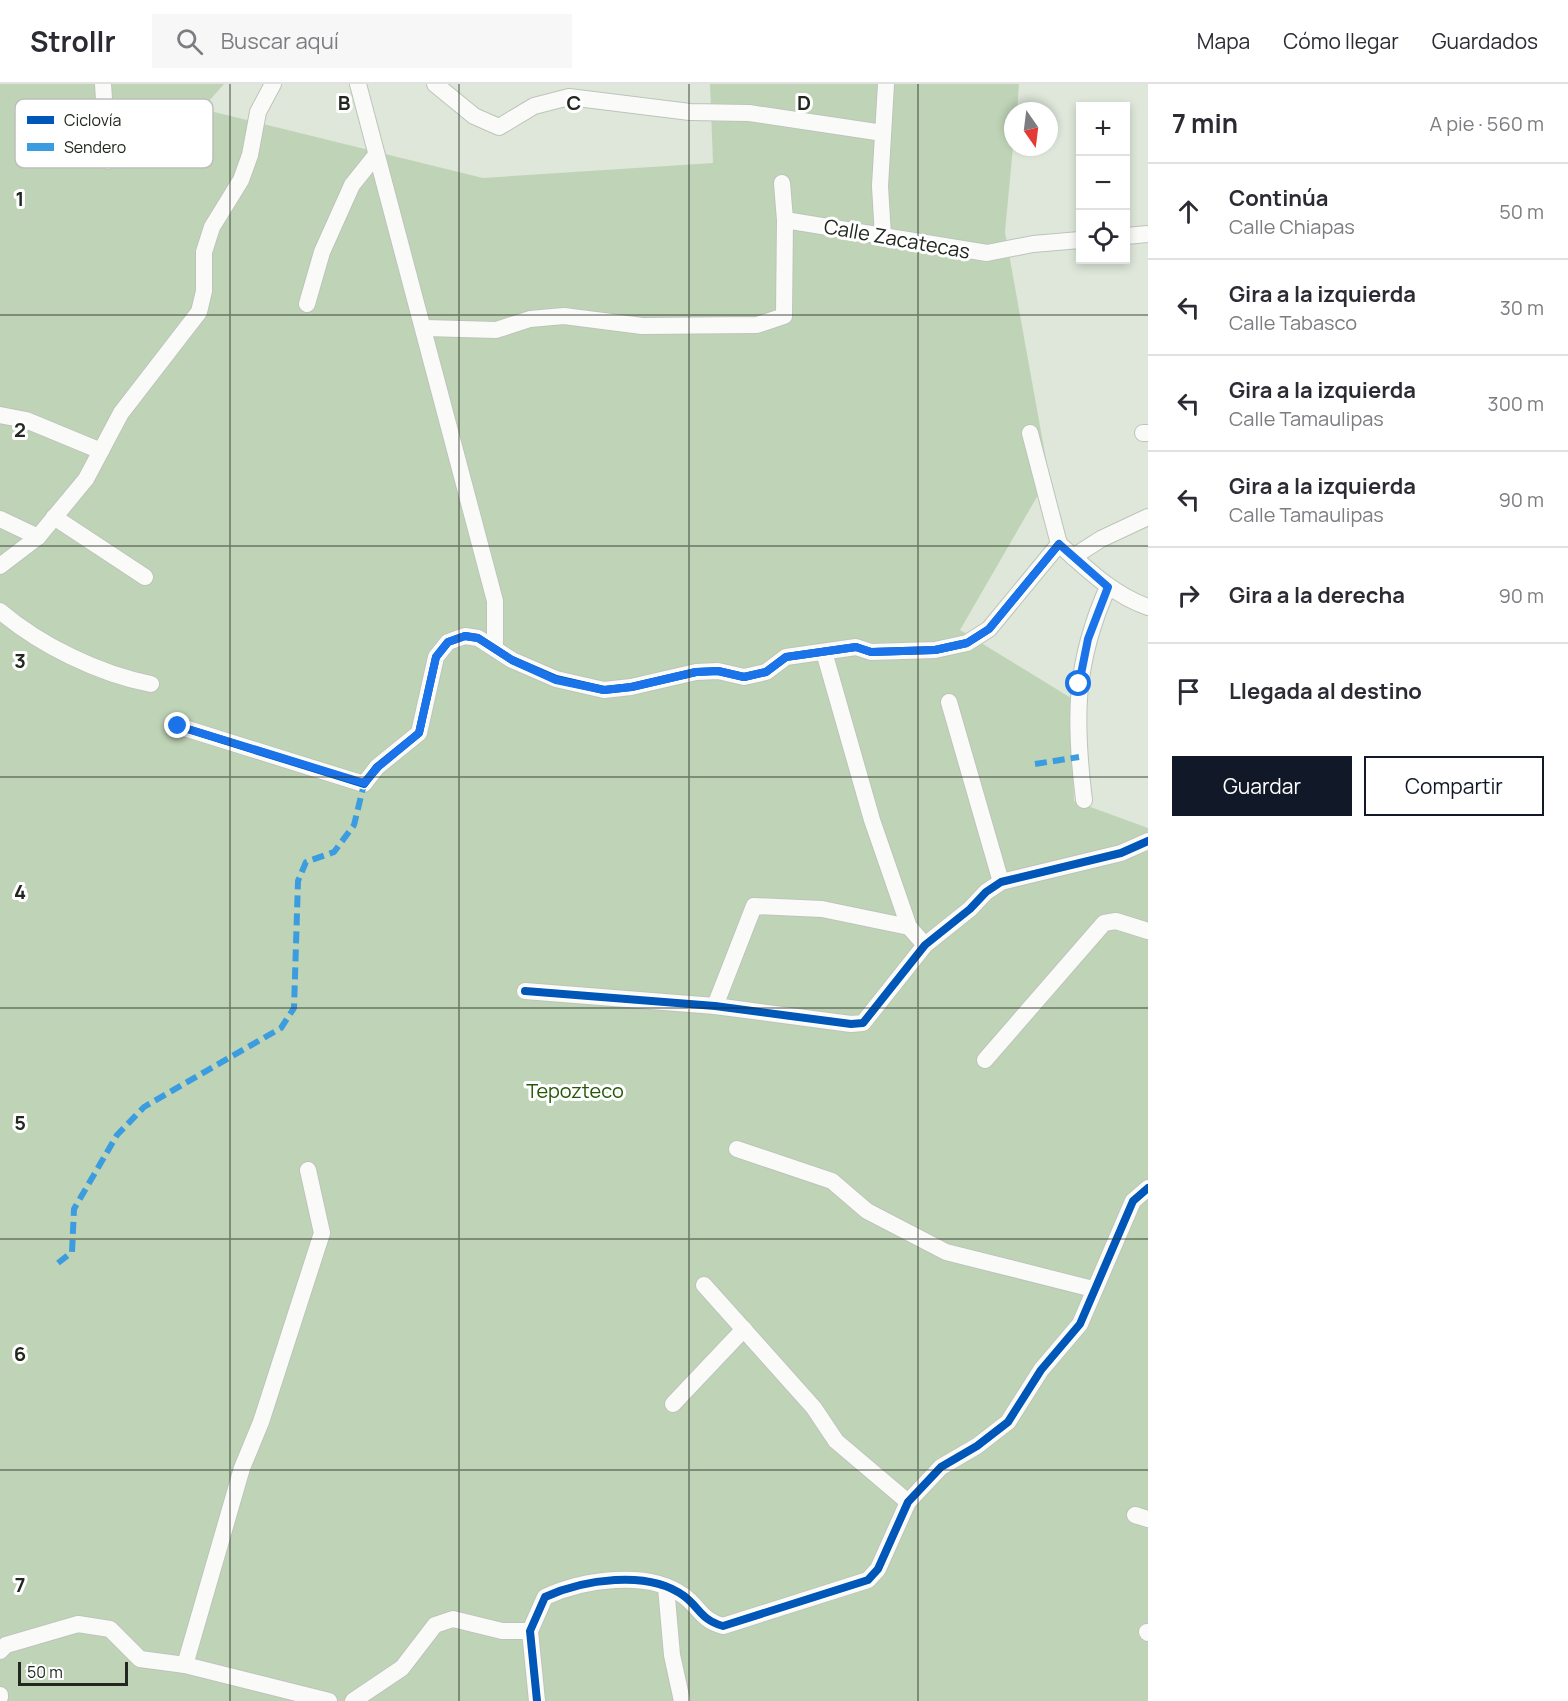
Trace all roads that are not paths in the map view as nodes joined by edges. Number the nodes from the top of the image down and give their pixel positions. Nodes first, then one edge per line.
1 (103, 84) edge
2 (273, 84) edge
3 (358, 84) edge
4 (435, 84) edge
5 (886, 84) edge
6 (104, 99) edge
7 (884, 134) junction
8 (376, 155) junction
9 (782, 183) dead end
10 (785, 220) junction
11 (1148, 234) edge
12 (884, 236) junction
13 (1130, 236) edge
14 (1076, 240) edge
15 (307, 304) dead end
16 (425, 328) junction
17 (0, 415) edge
18 (1030, 433) dead end
19 (101, 451) junction
20 (54, 517) junction
21 (1148, 517) edge
22 (0, 519) edge
23 (38, 537) junction
24 (1059, 544) junction
25 (1074, 557) junction
26 (0, 566) edge
27 (145, 577) dead end
28 (1108, 587) junction
29 (1148, 607) edge
30 (0, 611) edge
31 (495, 647) junction
32 (824, 652) junction
33 (151, 684) dead end
34 (949, 702) dead end
35 (178, 726) dead end
36 (1084, 800) dead end
37 (1148, 841) edge
38 (1000, 882) junction
39 (909, 927) junction
40 (1148, 931) edge
41 (924, 945) junction
42 (525, 991) dead end
43 (715, 1006) junction
44 (985, 1060) dead end
45 (737, 1149) dead end
46 (308, 1170) dead end
47 (1148, 1188) edge
48 (704, 1285) dead end
49 (1094, 1289) junction
50 (744, 1329) junction
51 (673, 1404) dead end
52 (908, 1502) junction
53 (666, 1587) junction
54 (530, 1630) junction
55 (0, 1651) edge
56 (185, 1665) junction
57 (329, 1701) edge
58 (353, 1701) edge
59 (537, 1701) edge
60 (682, 1701) edge

1 - 6 street
2 - 19 street
3 - 8 street
4 - 7 street
5 - 7 street
7 - 12 street
8 - 15 street
8 - 16 street
9 - 10 street
10 - 12 street, Calle Zacatecas
10 - 16 street
11 - 13 street
12 - 14 street, Calle Zacatecas
16 - 31 street
17 - 19 street
18 - 24 street
19 - 20 street
20 - 23 street
20 - 27 street
21 - 25 street
22 - 23 street
23 - 26 street
24 - 25 street
24 - 32 street
25 - 28 street
28 - 29 street
28 - 36 street
30 - 33 street
31 - 32 street
31 - 35 street
32 - 39 street
34 - 38 street
37 - 38 street
38 - 41 street
39 - 41 street
39 - 43 street
40 - 44 street
41 - 43 street
42 - 43 street
45 - 49 street
46 - 56 street
47 - 49 street
48 - 50 street
49 - 52 street
50 - 51 street
50 - 52 street
52 - 53 street
53 - 54 street
53 - 60 street
54 - 58 street
54 - 59 street
55 - 56 street
56 - 57 street

